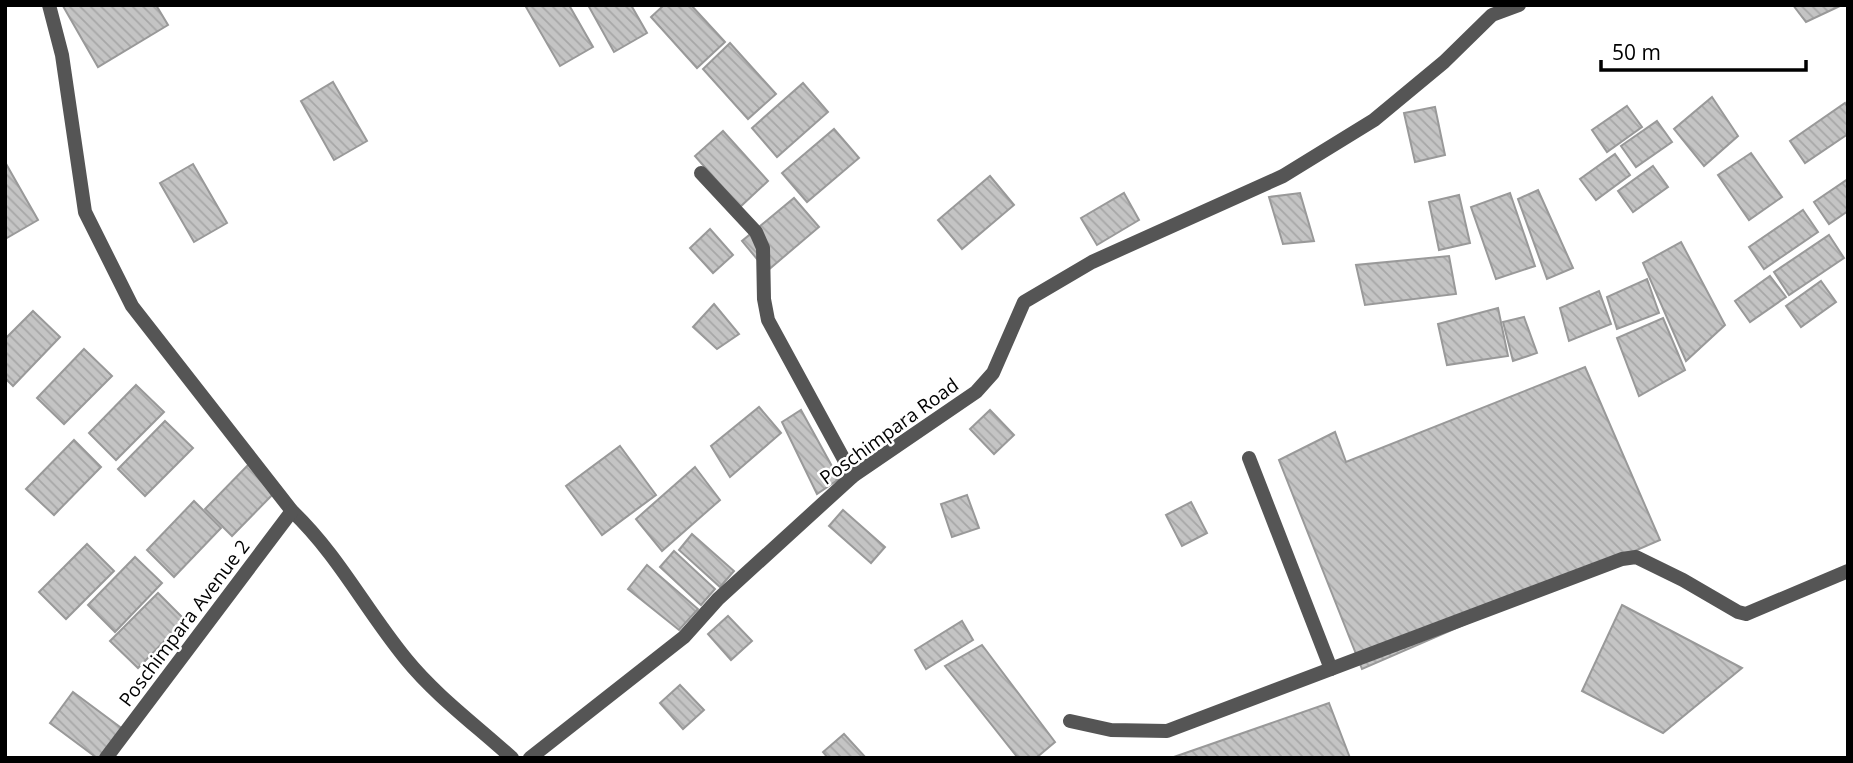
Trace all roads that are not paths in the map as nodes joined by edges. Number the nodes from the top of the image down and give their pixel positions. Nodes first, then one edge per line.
1 (49, 5) edge
2 (1520, 5) edge
3 (701, 173) dead end
4 (1249, 458) dead end
5 (853, 476) junction
6 (292, 511) junction
7 (1848, 571) edge
8 (1331, 669) junction
9 (1070, 721) dead end
10 (106, 758) edge
11 (512, 758) edge
12 (530, 758) edge

1 - 6 street
2 - 5 street, Poschimpara Road
3 - 5 street
4 - 8 street
5 - 12 street, Poschimpara Road
6 - 10 street, Poschimpara Avenue 2
6 - 11 street
7 - 8 street
8 - 9 street

